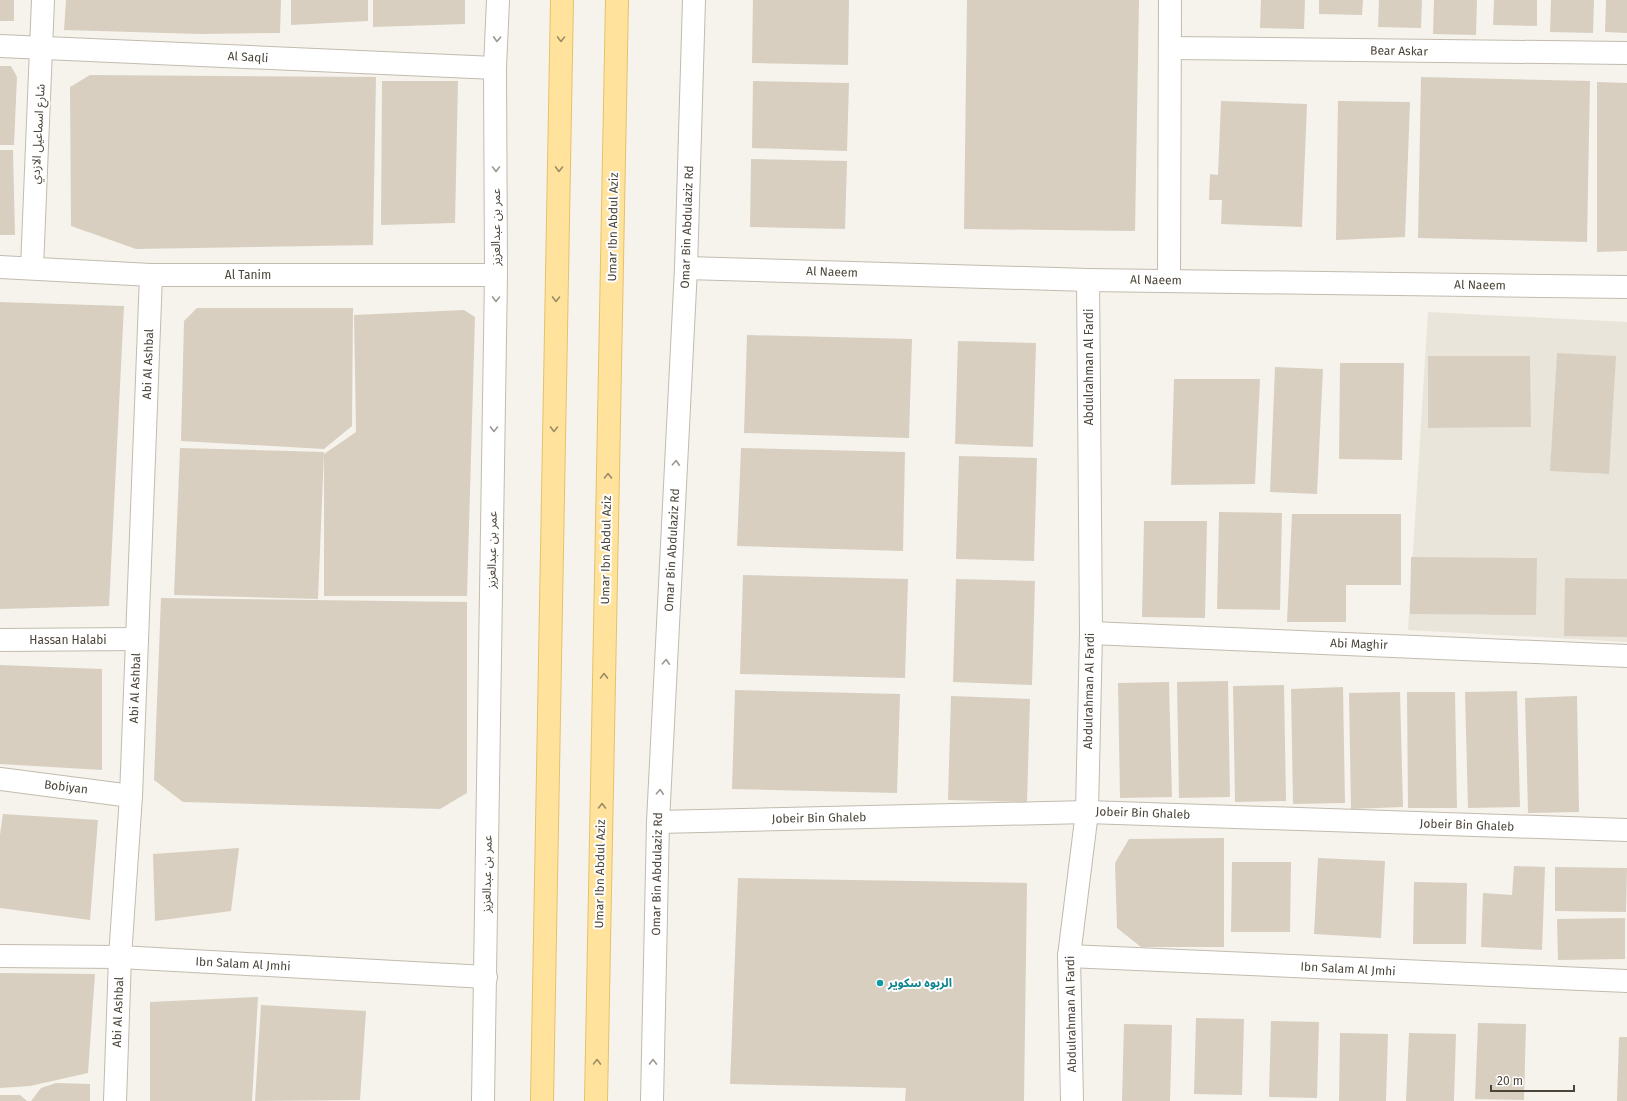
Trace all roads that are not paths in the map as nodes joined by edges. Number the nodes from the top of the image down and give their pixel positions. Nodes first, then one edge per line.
1 (43, 0) edge
2 (498, 0) edge
3 (562, 0) edge
4 (617, 0) edge
5 (694, 0) edge
6 (1170, 0) edge
7 (0, 46) edge
8 (42, 47) junction
9 (1170, 48) junction
10 (1627, 53) edge
11 (495, 68) junction
12 (0, 267) edge
13 (32, 268) junction
14 (686, 268) junction
15 (151, 275) junction
16 (496, 275) junction
17 (1088, 280) junction
18 (1169, 280) junction
19 (1627, 287) edge
20 (1090, 633) junction
21 (137, 639) junction
22 (0, 640) edge
23 (1627, 656) edge
24 (0, 779) edge
25 (131, 796) junction
26 (1087, 812) junction
27 (658, 822) junction
28 (1627, 830) edge
29 (0, 956) edge
30 (1070, 956) junction
31 (120, 958) junction
32 (486, 977) junction
33 (1627, 981) edge
34 (115, 1101) edge
35 (483, 1101) edge
36 (542, 1101) edge
37 (596, 1101) edge
38 (652, 1101) edge
39 (1072, 1101) edge

1 - 8 street, شارع اسماعيل الازدي
2 -> 11 street, عمر بن عبدالعزيز
3 -> 36 main road
37 -> 4 main road, Umar Ibn Abdul Aziz
5 - 14 street, Omar Bin Abdulaziz Rd
6 - 9 street
7 - 8 street, Al Saqli
8 - 11 street, Al Saqli
8 - 13 street, شارع اسماعيل الازدي
9 - 10 street, Bear Askar
9 - 18 street
11 -> 16 street, عمر بن عبدالعزيز
12 - 13 street, Al Tanim
13 - 15 street, Al Tanim
14 - 17 street, Al Naeem
27 -> 14 street, Omar Bin Abdulaziz Rd
15 - 16 street, Al Tanim
15 - 21 street, Abi Al Ashbal
16 -> 32 street, عمر بن عبدالعزيز
17 - 18 street, Al Naeem
17 - 20 street, Abdulrahman Al Fardi
18 - 19 street, Al Naeem
20 - 23 street, Abi Maghir
20 - 26 street, Abdulrahman Al Fardi
21 - 22 street, Hassan Halabi
21 - 25 street, Abi Al Ashbal
24 - 25 street, Bobiyan
25 - 31 street, Abi Al Ashbal
26 - 27 street, Jobeir Bin Ghaleb
26 - 28 street, Jobeir Bin Ghaleb
26 - 30 street, Abdulrahman Al Fardi
38 -> 27 street, Omar Bin Abdulaziz Rd
29 - 31 street, Ibn Salam Al Jmhi
30 - 33 street, Ibn Salam Al Jmhi
30 - 39 street, Abdulrahman Al Fardi
31 - 32 street, Ibn Salam Al Jmhi
31 - 34 street, Abi Al Ashbal
32 - 35 street, عمر بن عبدالعزيز

